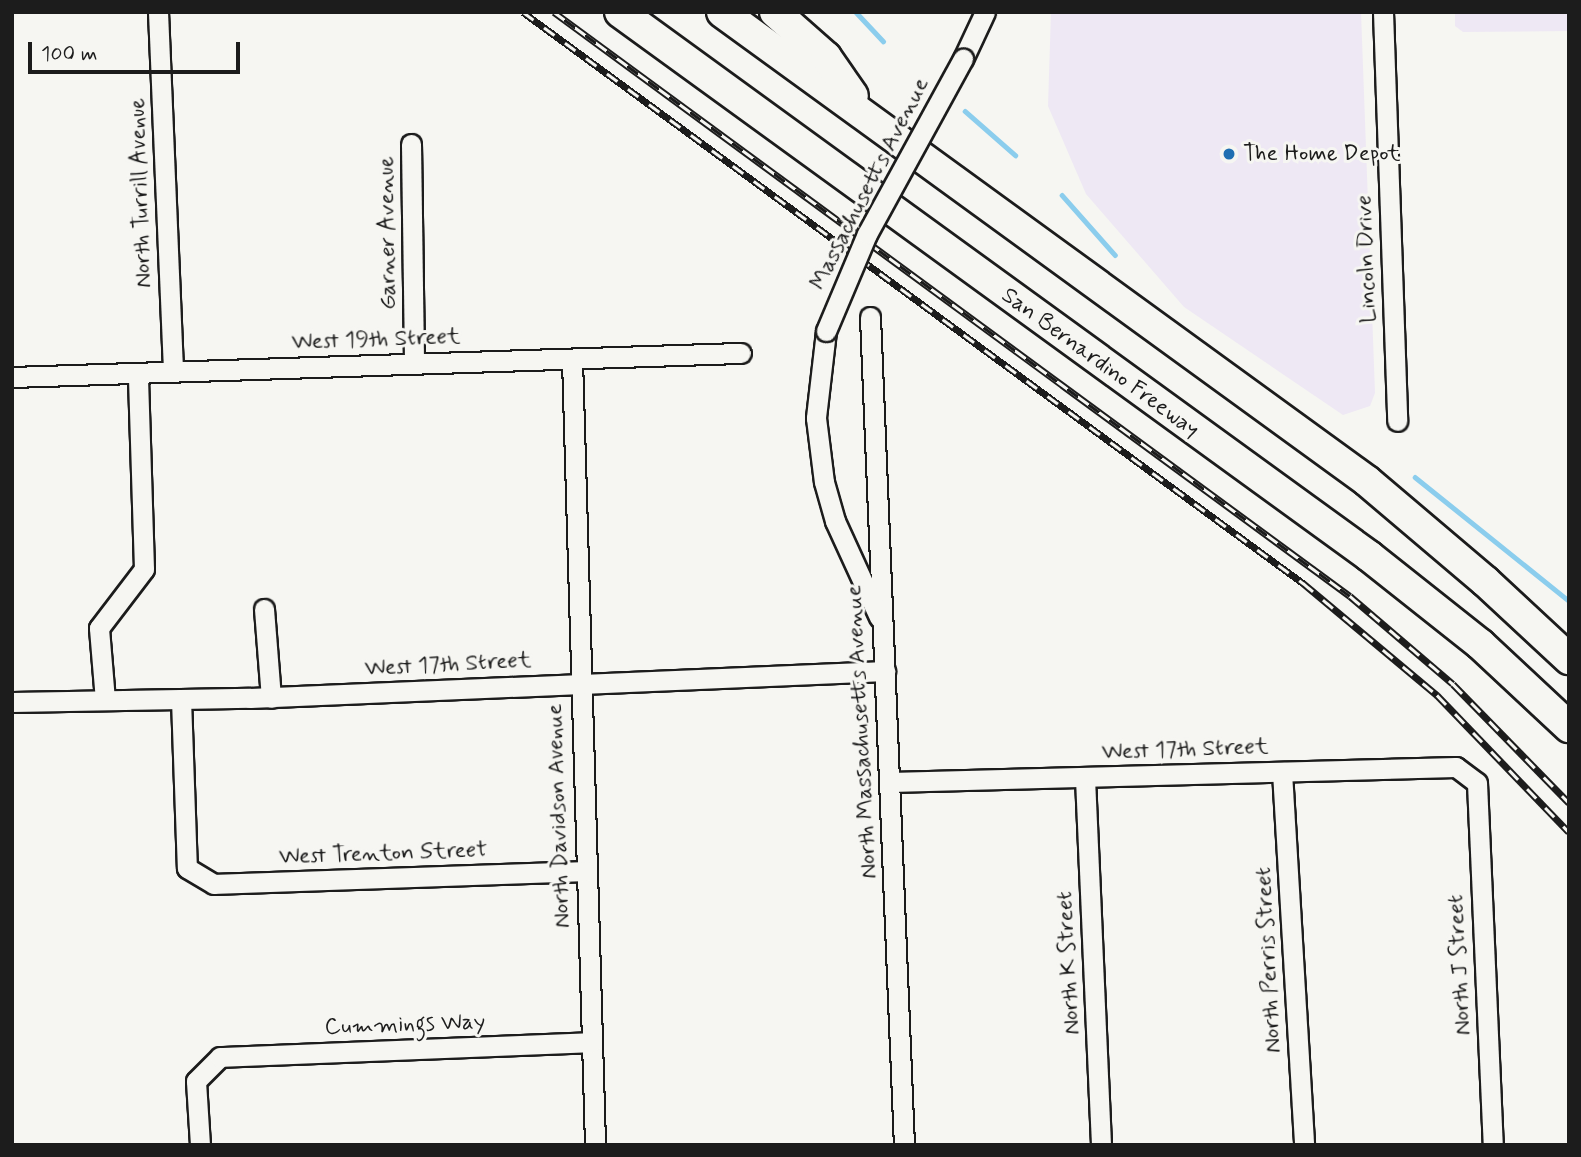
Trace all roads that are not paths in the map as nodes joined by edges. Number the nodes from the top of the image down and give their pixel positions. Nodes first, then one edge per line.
1 (158, 12) edge
2 (620, 12) edge
3 (722, 12) edge
4 (775, 12) edge
5 (985, 12) edge
6 (1383, 12) edge
7 (865, 113) junction
8 (411, 144) dead end
9 (870, 317) dead end
10 (741, 353) dead end
11 (572, 359) junction
12 (414, 364) junction
13 (173, 372) junction
14 (138, 373) junction
15 (12, 377) edge
16 (1397, 421) dead end
17 (264, 609) dead end
18 (882, 624) junction
19 (1569, 659) edge
20 (885, 671) junction
21 (578, 684) junction
22 (271, 698) junction
23 (180, 699) junction
24 (105, 700) junction
25 (12, 702) edge
26 (1569, 727) edge
27 (1282, 772) junction
28 (1085, 778) junction
29 (890, 782) junction
30 (1477, 783) joint
31 (585, 871) junction
32 (592, 1042) junction
33 (200, 1145) edge
34 (596, 1145) edge
35 (904, 1145) edge
36 (1101, 1145) edge
37 (1304, 1145) edge
38 (1493, 1145) edge

1 - 13 street, North Turrill Avenue
2 - 26 highway, San Bernardino Freeway
3 - 7 highway
4 - 7 highway
5 - 18 street, Massachusetts Avenue, bridge
6 - 16 street, Lincoln Drive
7 - 19 highway
8 - 12 street, Garner Avenue
9 - 18 street, North Massachusetts Avenue
10 - 11 street, West 19th Street
11 - 12 street, West 19th Street
11 - 21 street, North Davidson Avenue
12 - 13 street, West 19th Street
13 - 14 street, West 19th Street
14 - 15 street, West 19th Street
14 - 24 street
17 - 22 street
18 - 20 street, North Massachusetts Avenue
20 - 21 street, West 17th Street
20 - 29 street, North Massachusetts Avenue
21 - 22 street, West 17th Street
21 - 31 street, North Davidson Avenue
22 - 23 street, West 17th Street
23 - 24 street, West 17th Street
23 - 31 street, West Trenton Street
24 - 25 street, West 17th Street
27 - 28 street, West 17th Street
27 - 30 street, West 17th Street
27 - 37 street, North Perris Street
28 - 29 street, West 17th Street
28 - 36 street, North K Street
29 - 35 street, North Massachusetts Avenue
30 - 38 street, North J Street
31 - 32 street, North Davidson Avenue
32 - 33 street, Cummings Way
32 - 34 street, North Davidson Avenue

